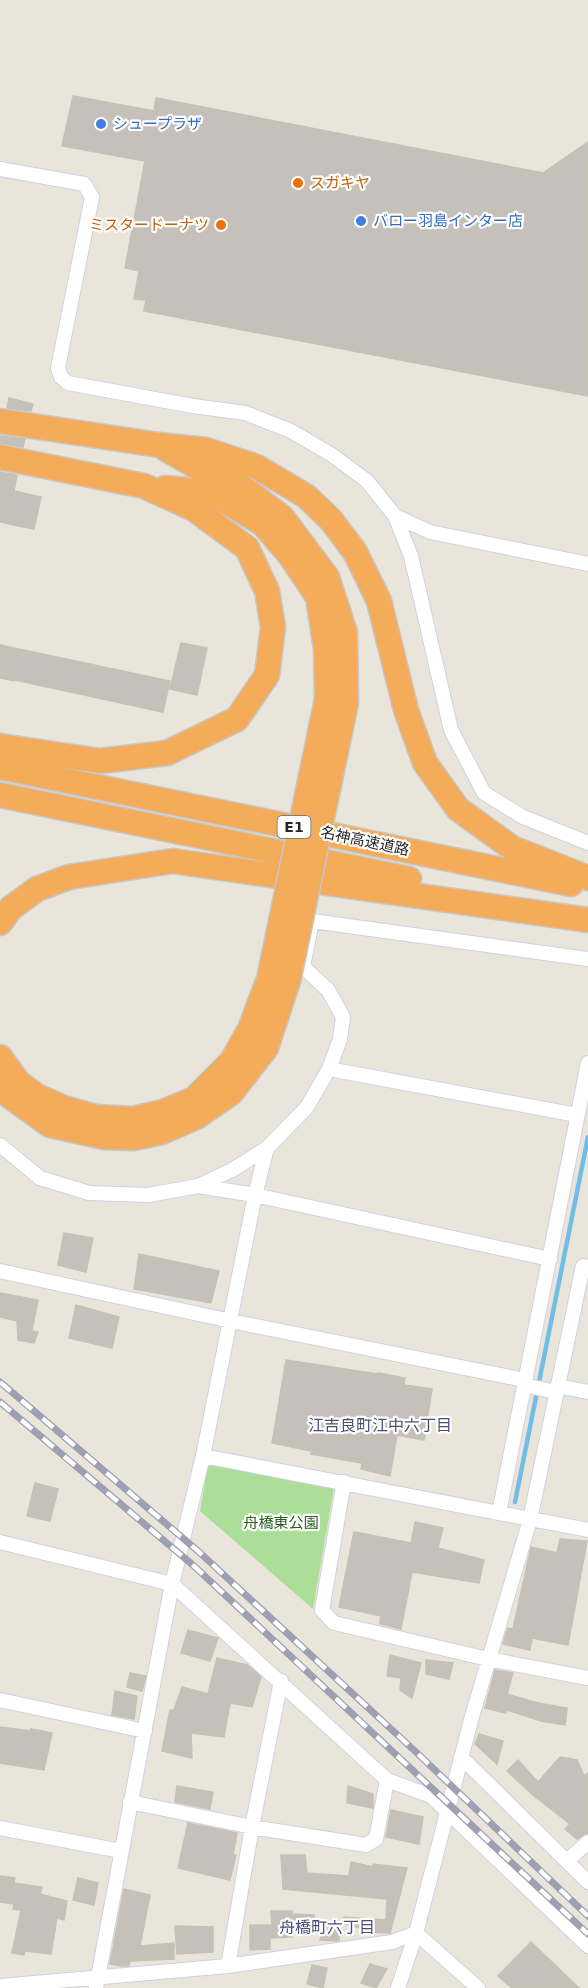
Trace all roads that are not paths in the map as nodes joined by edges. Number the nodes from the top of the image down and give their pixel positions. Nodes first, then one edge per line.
1 (0, 169) edge
2 (0, 421) edge
3 (159, 445) junction
4 (0, 457) edge
5 (144, 486) junction
6 (395, 516) junction
7 (588, 564) edge
8 (337, 701) junction
9 (0, 746) edge
10 (0, 767) edge
11 (0, 795) edge
12 (588, 843) edge
13 (588, 878) edge
14 (588, 887) edge
15 (588, 918) edge
16 (0, 923) edge
17 (588, 959) edge
18 (279, 980) junction
19 (0, 1057) edge
20 (588, 1063) edge
21 (329, 1069) junction
22 (0, 1089) edge
23 (577, 1115) junction
24 (0, 1145) edge
25 (267, 1148) junction
26 (198, 1186) junction
27 (255, 1195) junction
28 (550, 1259) junction
29 (588, 1267) edge
30 (0, 1271) edge
31 (231, 1321) junction
32 (526, 1384) junction
33 (555, 1390) junction
34 (588, 1392) edge
35 (203, 1456) junction
36 (344, 1482) junction
37 (499, 1513) junction
38 (530, 1520) junction
39 (588, 1530) edge
40 (0, 1542) edge
41 (172, 1584) junction
42 (488, 1659) junction
43 (588, 1678) edge
44 (281, 1682) junction
45 (0, 1700) edge
46 (145, 1731) junction
47 (461, 1757) junction
48 (387, 1780) junction
49 (130, 1802) junction
50 (447, 1810) junction
51 (252, 1827) junction
52 (0, 1828) edge
53 (588, 1842) edge
54 (121, 1851) junction
55 (567, 1861) junction
56 (588, 1882) edge
57 (416, 1933) junction
58 (588, 1946) edge
59 (228, 1966) junction
60 (97, 1983) edge
61 (0, 1986) edge
62 (398, 1988) edge
63 (478, 1988) edge

1 - 6 street
2 - 3 highway
3 - 8 highway
3 - 13 highway
4 - 5 highway
5 - 8 highway
5 - 9 highway
6 - 7 street
6 - 12 street
8 - 18 highway, bridge
10 - 14 highway, 名神高速道路 / E1
11 - 15 highway, 名神高速道路 / E1
15 - 16 highway
17 - 21 street
18 - 19 highway
18 - 22 highway
20 - 23 street
21 - 23 street
21 - 25 street
23 - 28 street
24 - 26 street
25 - 26 street
25 - 27 street
26 - 27 street
27 - 28 street
27 - 31 street
28 - 32 street
29 - 33 street
30 - 31 street
31 - 32 street
31 - 35 street
32 - 33 street
32 - 37 street
33 - 34 street
33 - 38 street
35 - 36 street
35 - 41 street
36 - 37 street
36 - 42 street
37 - 38 street
38 - 39 street
38 - 42 street
40 - 41 street
41 - 44 street
41 - 46 street
42 - 43 street
42 - 47 street
44 - 48 street
44 - 51 street
45 - 46 street
46 - 49 street
47 - 50 street
47 - 55 street
48 - 50 street
48 - 51 street
49 - 51 street
49 - 54 street
50 - 57 street
50 - 58 street
51 - 59 street
52 - 54 street
53 - 55 street
54 - 60 street
55 - 56 street
57 - 59 street
57 - 62 street
57 - 63 street
59 - 60 street
60 - 61 street

